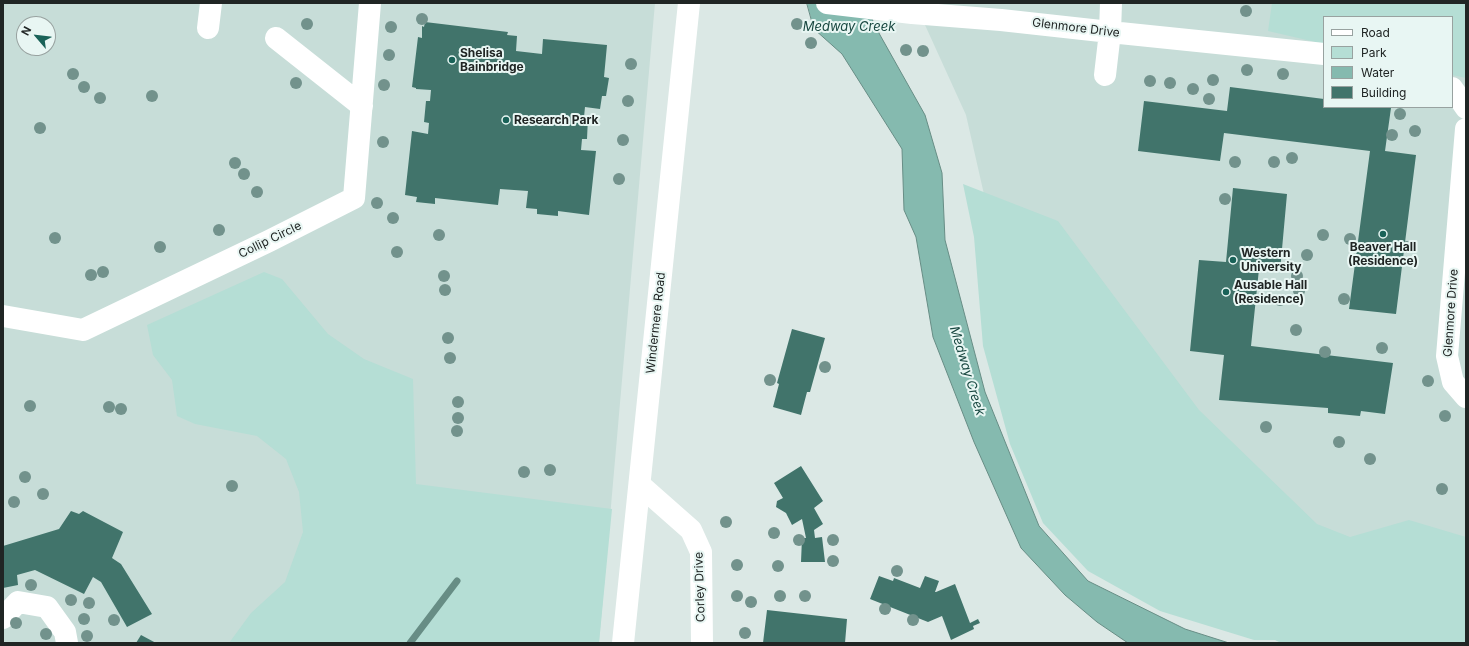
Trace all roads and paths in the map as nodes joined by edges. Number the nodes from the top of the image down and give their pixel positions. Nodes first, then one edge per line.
1 (211, 3) edge
2 (370, 3) edge
3 (689, 3) edge
4 (827, 3) edge
5 (1111, 3) edge
6 (208, 28) dead end
7 (1110, 32) junction
8 (276, 38) dead end
9 (1323, 54) edge
10 (1105, 75) dead end
11 (1453, 89) edge
12 (362, 106) junction
13 (1466, 108) edge
14 (1466, 129) edge
15 (3, 316) edge
16 (1466, 397) edge
17 (640, 485) junction
18 (3, 618) edge
19 (68, 643) edge
20 (623, 643) edge
21 (702, 643) edge

1 - 6 street
2 - 12 street, Collip Circle
3 - 17 street, Windermere Road
4 - 7 street, Glenmore Drive
5 - 7 street
7 - 9 street, Glenmore Drive
7 - 10 street
8 - 12 street
11 - 13 street
12 - 15 street, Collip Circle
14 - 16 street, Glenmore Drive
17 - 20 street, Windermere Road
17 - 21 street, Corley Drive
18 - 19 street

